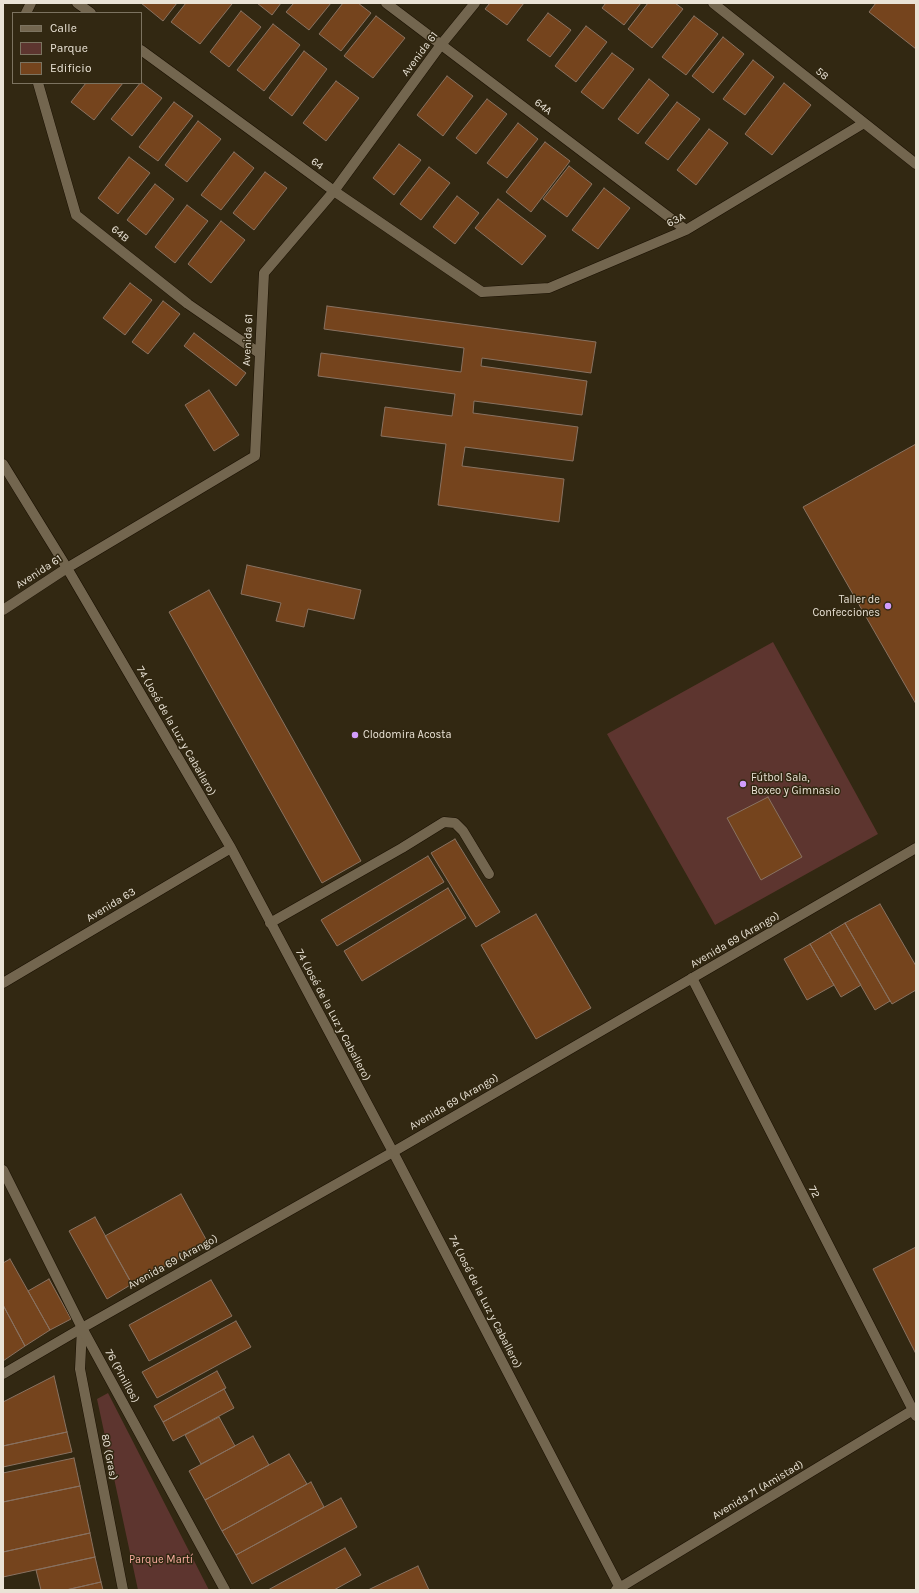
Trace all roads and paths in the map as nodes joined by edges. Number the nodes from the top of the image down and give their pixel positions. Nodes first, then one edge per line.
1 (31, 3) edge
2 (77, 3) edge
3 (386, 3) edge
4 (475, 3) edge
5 (713, 3) edge
6 (26, 12) edge
7 (90, 12) edge
8 (440, 46) junction
9 (142, 51) edge
10 (38, 84) edge
11 (864, 123) junction
12 (916, 164) edge
13 (334, 191) junction
14 (686, 230) junction
15 (482, 292) joint
16 (259, 353) junction
17 (3, 464) edge
18 (67, 568) junction
19 (3, 610) edge
20 (230, 848) junction
21 (916, 848) edge
22 (489, 874) dead end
23 (270, 923) junction
24 (692, 978) junction
25 (3, 983) edge
26 (393, 1152) junction
27 (3, 1170) edge
28 (82, 1328) junction
29 (3, 1374) edge
30 (914, 1413) edge
31 (619, 1589) edge
32 (123, 1590) edge
33 (225, 1590) edge

1 - 6 street
2 - 7 street
3 - 8 street, 64A
4 - 8 street, Avenida 61
5 - 11 street, 58
8 - 13 street, Avenida 61
8 - 14 street, 64A
9 - 13 street, 64
10 - 16 street, 64B
11 - 12 street, 58
11 - 14 street, 63A
13 - 15 street, 64
13 - 16 street, Avenida 61
14 - 15 street, 63A
16 - 18 street, Avenida 61
17 - 18 street, 74 (José de la Luz y Caballero)
18 - 19 street, Avenida 61
18 - 20 street, 74 (José de la Luz y Caballero)
20 - 23 street, 74 (José de la Luz y Caballero)
20 - 25 street, Avenida 63
21 - 24 street, Avenida 69 (Arango)
22 - 23 street
23 - 26 street, 74 (José de la Luz y Caballero)
24 - 26 street, Avenida 69 (Arango)
24 - 30 street, 72
26 - 28 street, Avenida 69 (Arango)
26 - 31 street, 74 (José de la Luz y Caballero)
27 - 28 street, 76 (Pinillos)
28 - 29 street, Avenida 69 (Arango)
28 - 32 street, 80 (Gras)
28 - 33 street, 76 (Pinillos)
30 - 31 street, Avenida 71 (Amistad)

